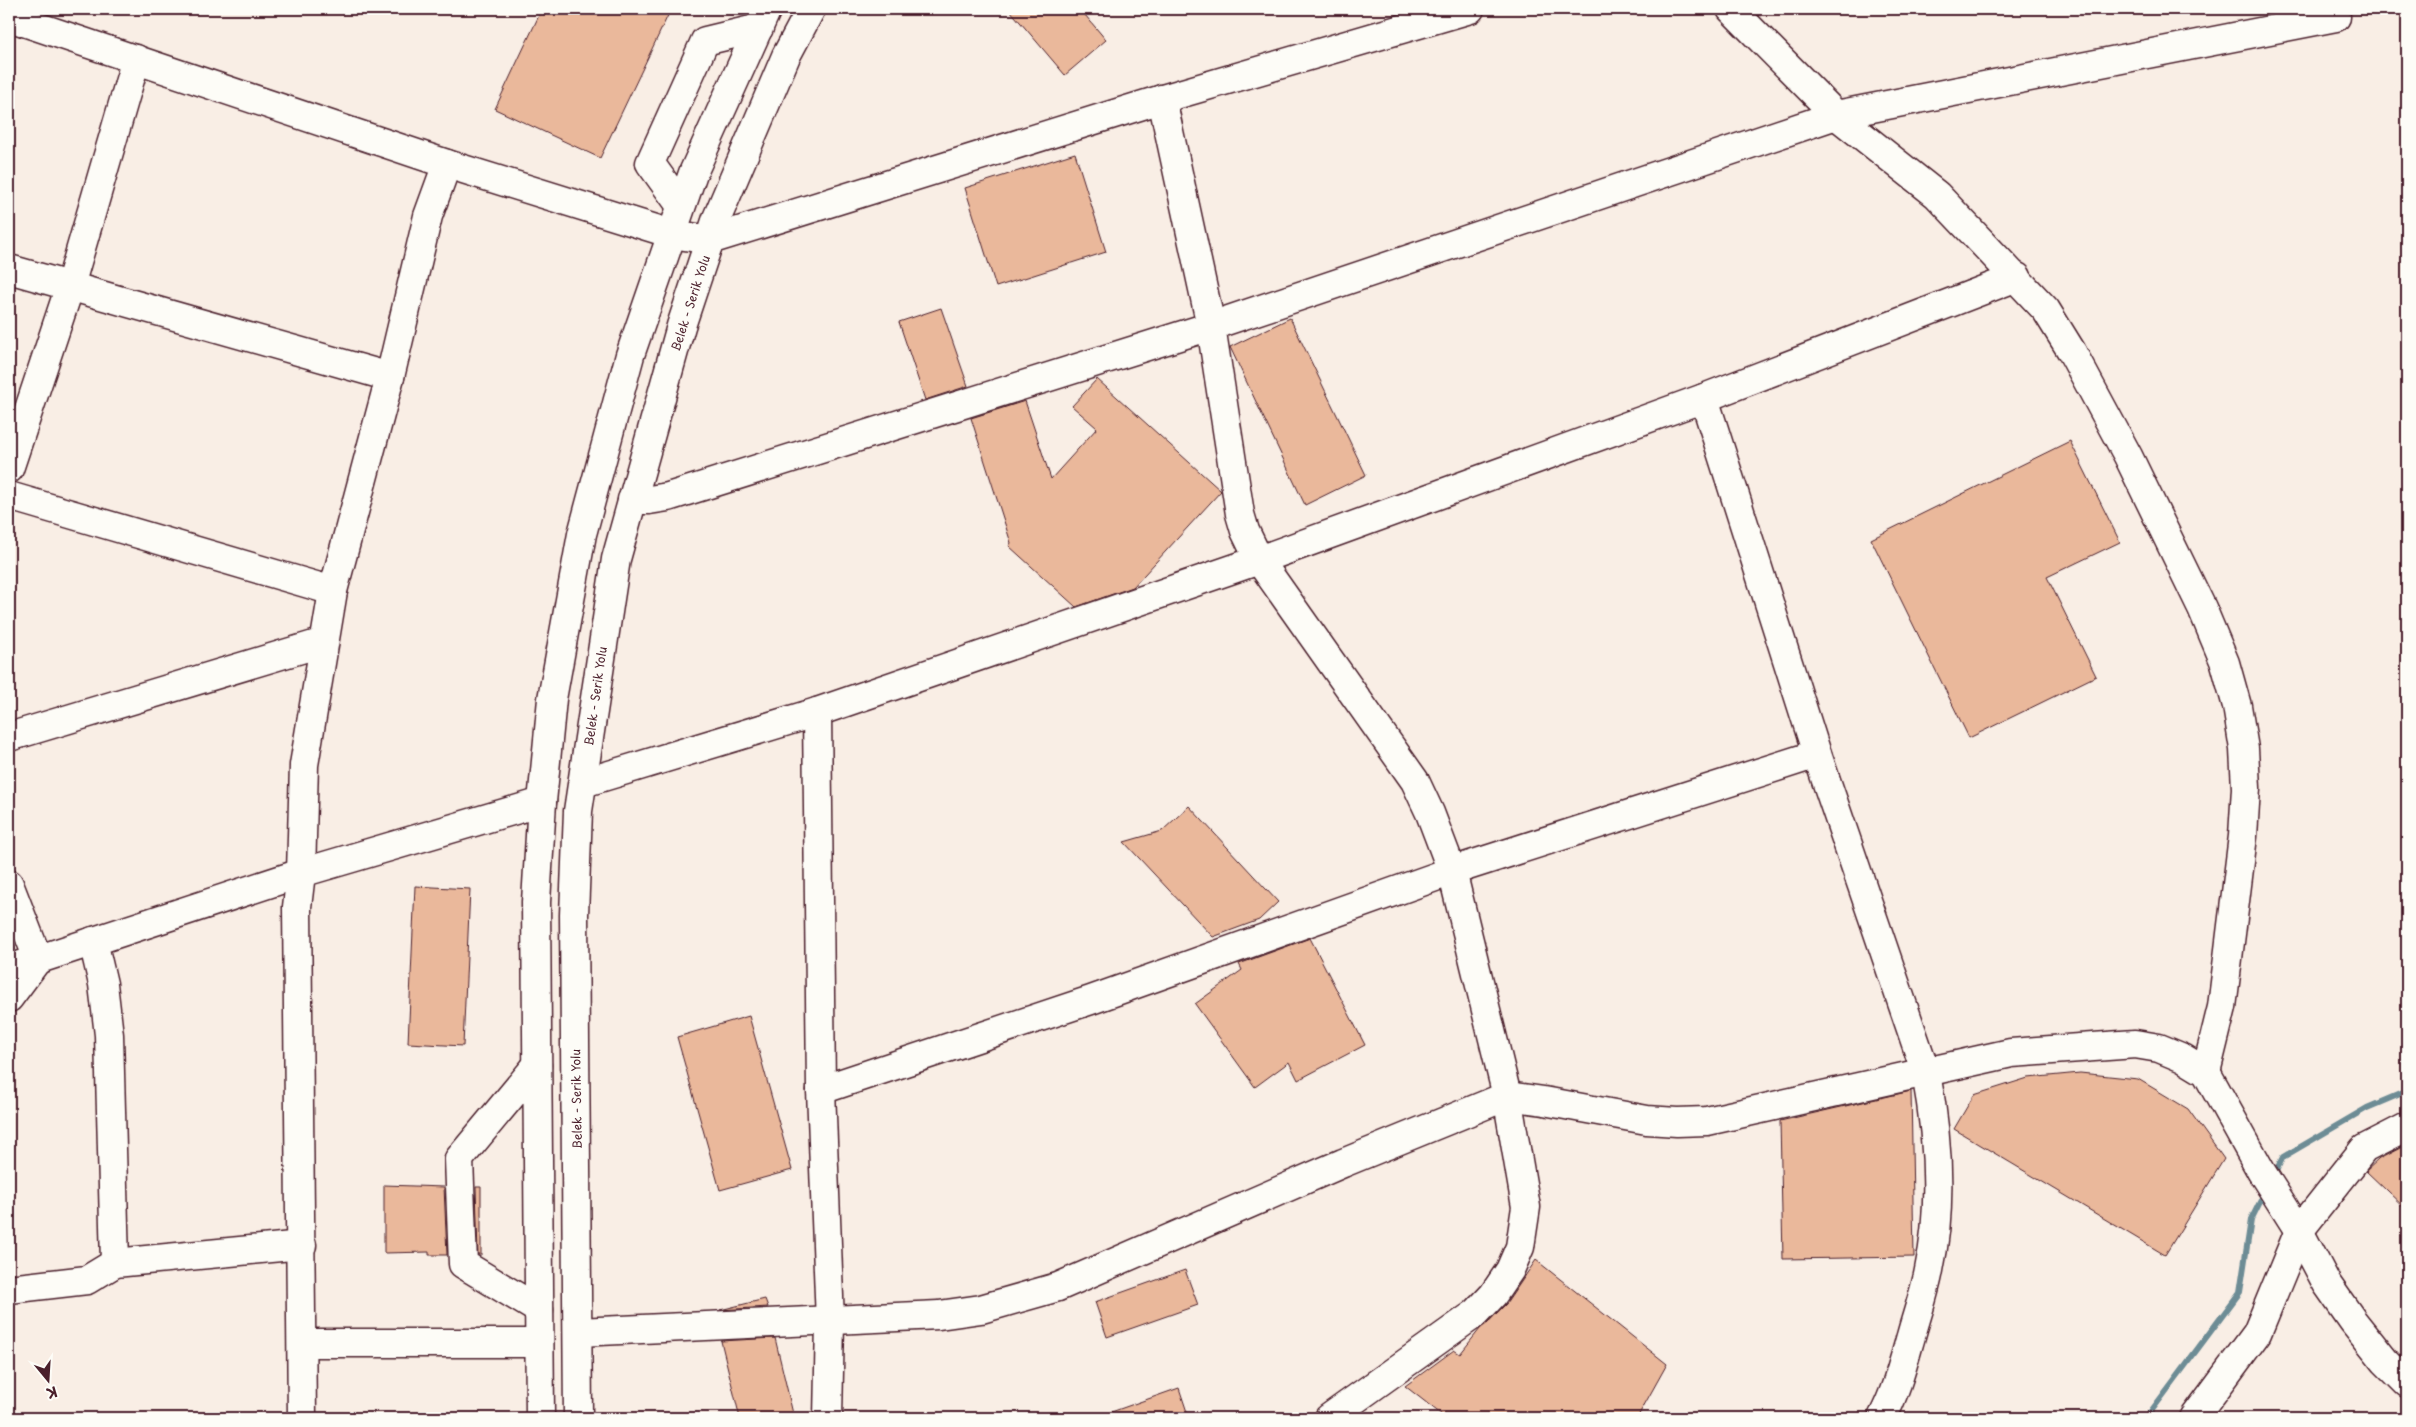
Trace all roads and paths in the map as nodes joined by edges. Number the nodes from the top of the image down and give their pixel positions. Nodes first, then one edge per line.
1 (811, 9) edge
2 (1470, 9) edge
3 (1731, 9) edge
4 (9, 17) edge
5 (763, 18) edge
6 (2336, 18) dead end
7 (136, 59) junction
8 (1162, 99) junction
9 (1836, 115) junction
10 (447, 164) junction
11 (681, 206) junction
12 (672, 234) junction
13 (710, 240) junction
14 (9, 269) edge
15 (2016, 278) junction
16 (70, 286) junction
17 (1211, 326) junction
18 (390, 378) junction
19 (1704, 398) junction
20 (9, 470) edge
21 (9, 496) edge
22 (632, 500) junction
23 (1259, 560) junction
24 (333, 591) junction
25 (324, 642) junction
26 (817, 712) junction
27 (9, 737) edge
28 (1817, 754) junction
29 (583, 782) junction
30 (542, 802) junction
31 (1452, 870) junction
32 (301, 873) junction
33 (9, 884) edge
34 (93, 941) junction
35 (38, 959) junction
36 (9, 969) edge
37 (9, 998) edge
38 (537, 1065) junction
39 (2206, 1072) junction
40 (1926, 1073) junction
41 (821, 1090) junction
42 (1507, 1096) junction
43 (2407, 1127) edge
44 (2299, 1231) junction
45 (302, 1245) junction
46 (115, 1263) junction
47 (9, 1290) edge
48 (539, 1310) junction
49 (830, 1322) junction
50 (578, 1332) junction
51 (303, 1343) junction
52 (539, 1343) junction
53 (2407, 1383) edge
54 (302, 1418) edge
55 (540, 1418) edge
56 (578, 1418) edge
57 (828, 1418) edge
58 (1329, 1418) edge
59 (1882, 1418) edge
60 (2194, 1418) edge

1 - 13 street, Belek - Serik Yolu
2 - 8 street
3 - 9 street
4 - 7 street
5 - 11 street
5 - 11 street
6 - 9 street
7 - 10 street
7 - 16 street
8 - 13 street
8 - 17 street
9 - 15 street
9 - 17 street
10 - 12 street
10 - 18 street
11 - 12 street
12 - 13 street
12 - 30 street
13 - 22 street, Belek - Serik Yolu
14 - 16 street
15 - 19 street
15 - 39 street
16 - 18 street
16 - 20 street
17 - 22 street
17 - 23 street
18 - 24 street
19 - 23 street
19 - 28 street
21 - 24 street
22 - 29 street, Belek - Serik Yolu
23 - 26 street
23 - 31 street
24 - 25 street
25 - 27 street
25 - 32 street
26 - 29 street
26 - 41 street
28 - 31 street
28 - 40 street
29 - 50 street, Belek - Serik Yolu
30 - 32 street
30 - 38 street
31 - 41 street
31 - 42 street
32 - 34 street
32 - 45 street
33 - 35 street
34 - 35 street
34 - 46 street
35 - 36 street
35 - 37 street
38 - 48 street
38 - 48 street
39 - 40 street
39 - 44 street
40 - 42 street
40 - 59 street
41 - 49 street
42 - 49 street
42 - 58 street
43 - 44 street
44 - 53 street
44 - 60 street
45 - 46 street
45 - 51 street
46 - 47 street
48 - 52 street
49 - 50 street
49 - 57 street
50 - 56 street, Belek - Serik Yolu
51 - 52 street
51 - 54 street
52 - 55 street

